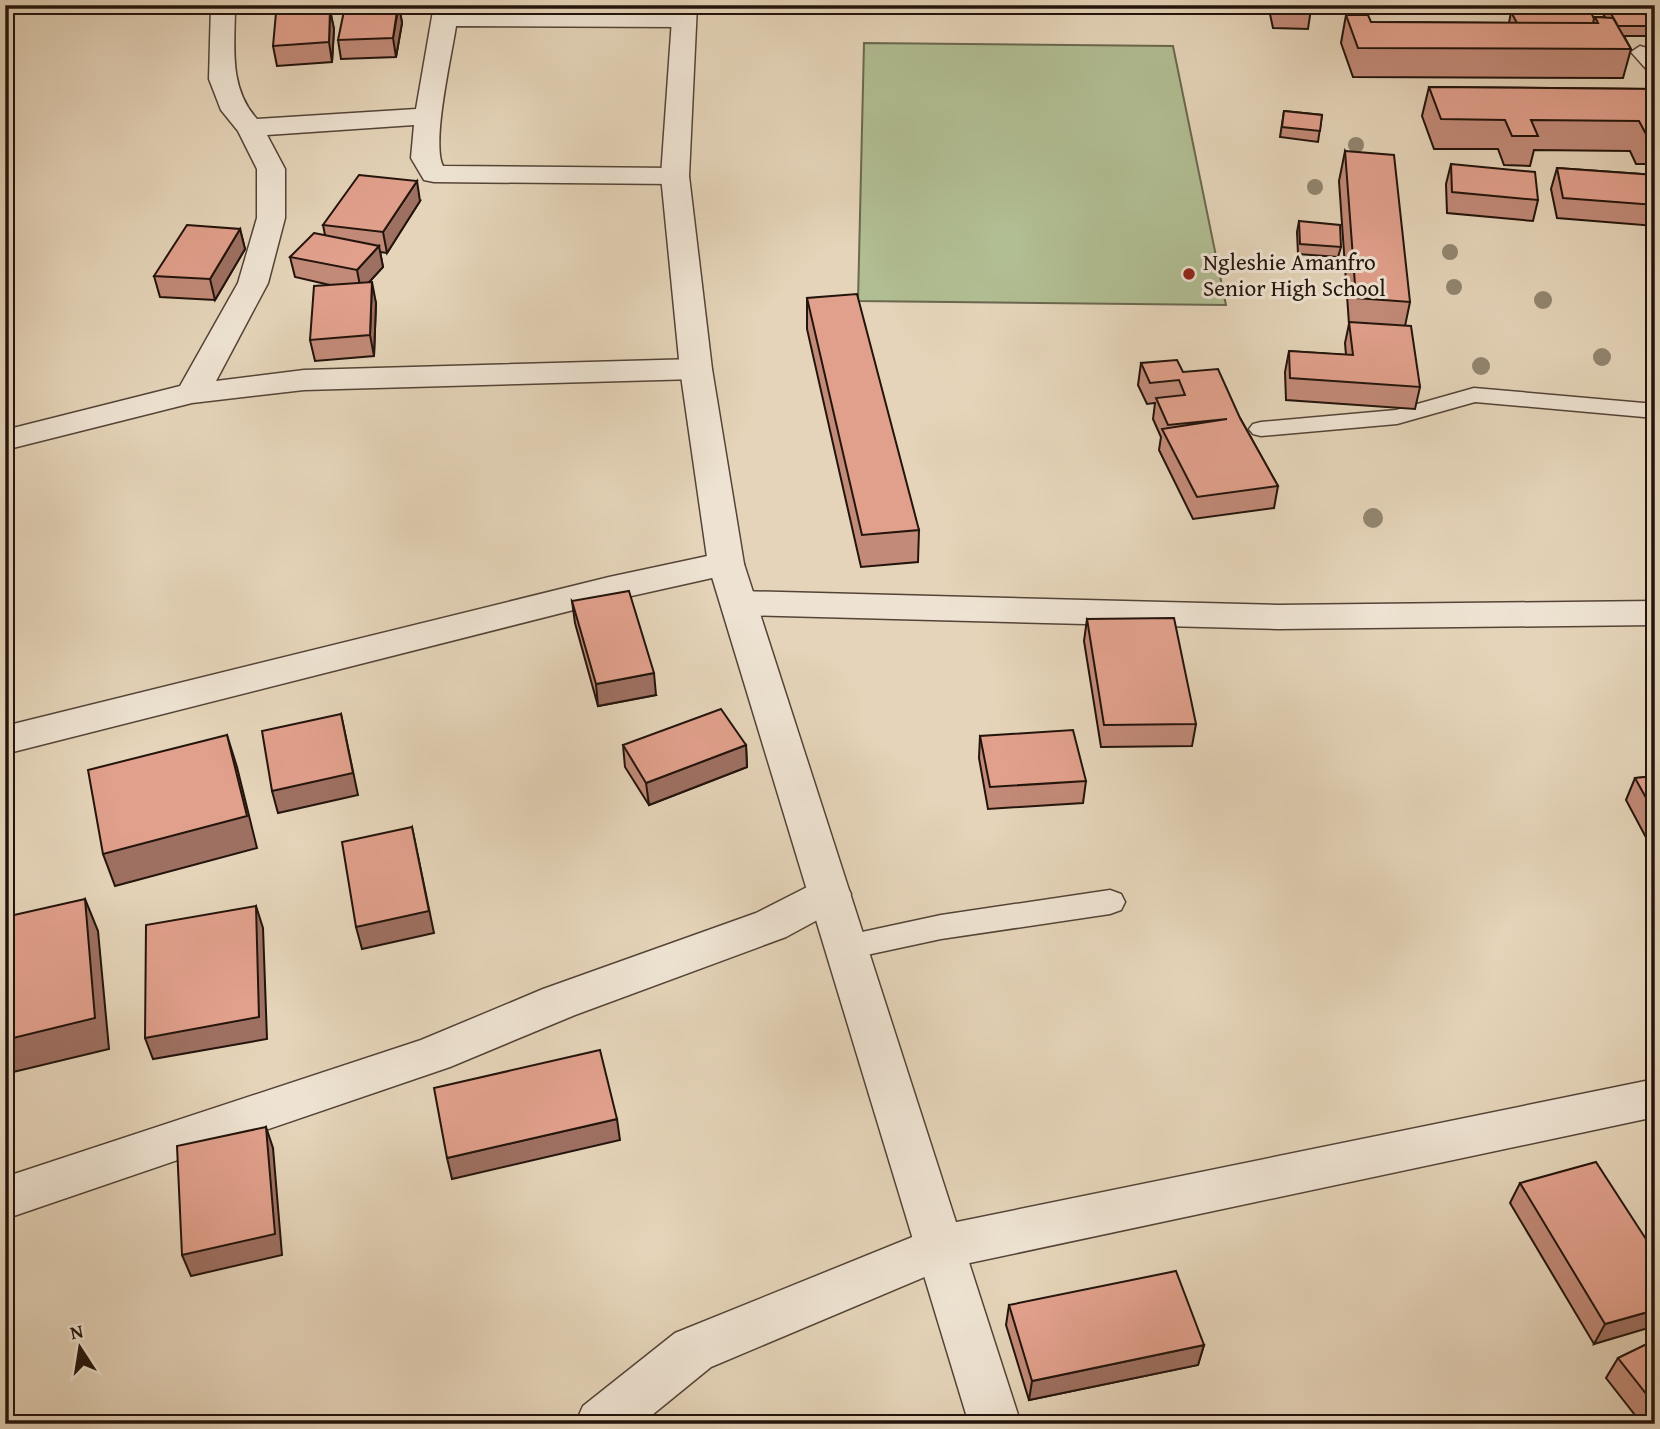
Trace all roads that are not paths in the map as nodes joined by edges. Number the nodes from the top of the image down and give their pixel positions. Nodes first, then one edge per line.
1 (223, 5) edge
2 (447, 11) edge
3 (684, 12) edge
4 (1640, 52) dead end
5 (1655, 68) edge
6 (428, 116) junction
7 (250, 128) junction
8 (675, 176) junction
9 (696, 369) junction
10 (192, 393) junction
11 (1655, 411) edge
12 (1261, 429) dead end
13 (5, 440) edge
14 (726, 564) junction
15 (739, 603) junction
16 (1655, 612) edge
17 (5, 740) edge
18 (830, 894) junction
19 (1110, 902) dead end
20 (848, 947) junction
21 (1655, 1098) edge
22 (5, 1198) edge
23 (942, 1247) junction
24 (601, 1424) edge
25 (995, 1424) edge

1 - 7 street
2 - 3 street
2 - 6 street
3 - 8 street
4 - 5 lane
6 - 7 street
6 - 8 street
7 - 10 street
8 - 9 street
9 - 10 street
9 - 14 street
10 - 13 street
11 - 12 lane
14 - 15 street
14 - 17 street
15 - 16 street
15 - 18 street
18 - 20 street
18 - 22 street
19 - 20 lane
20 - 23 street
21 - 23 street
23 - 24 street
23 - 25 street

